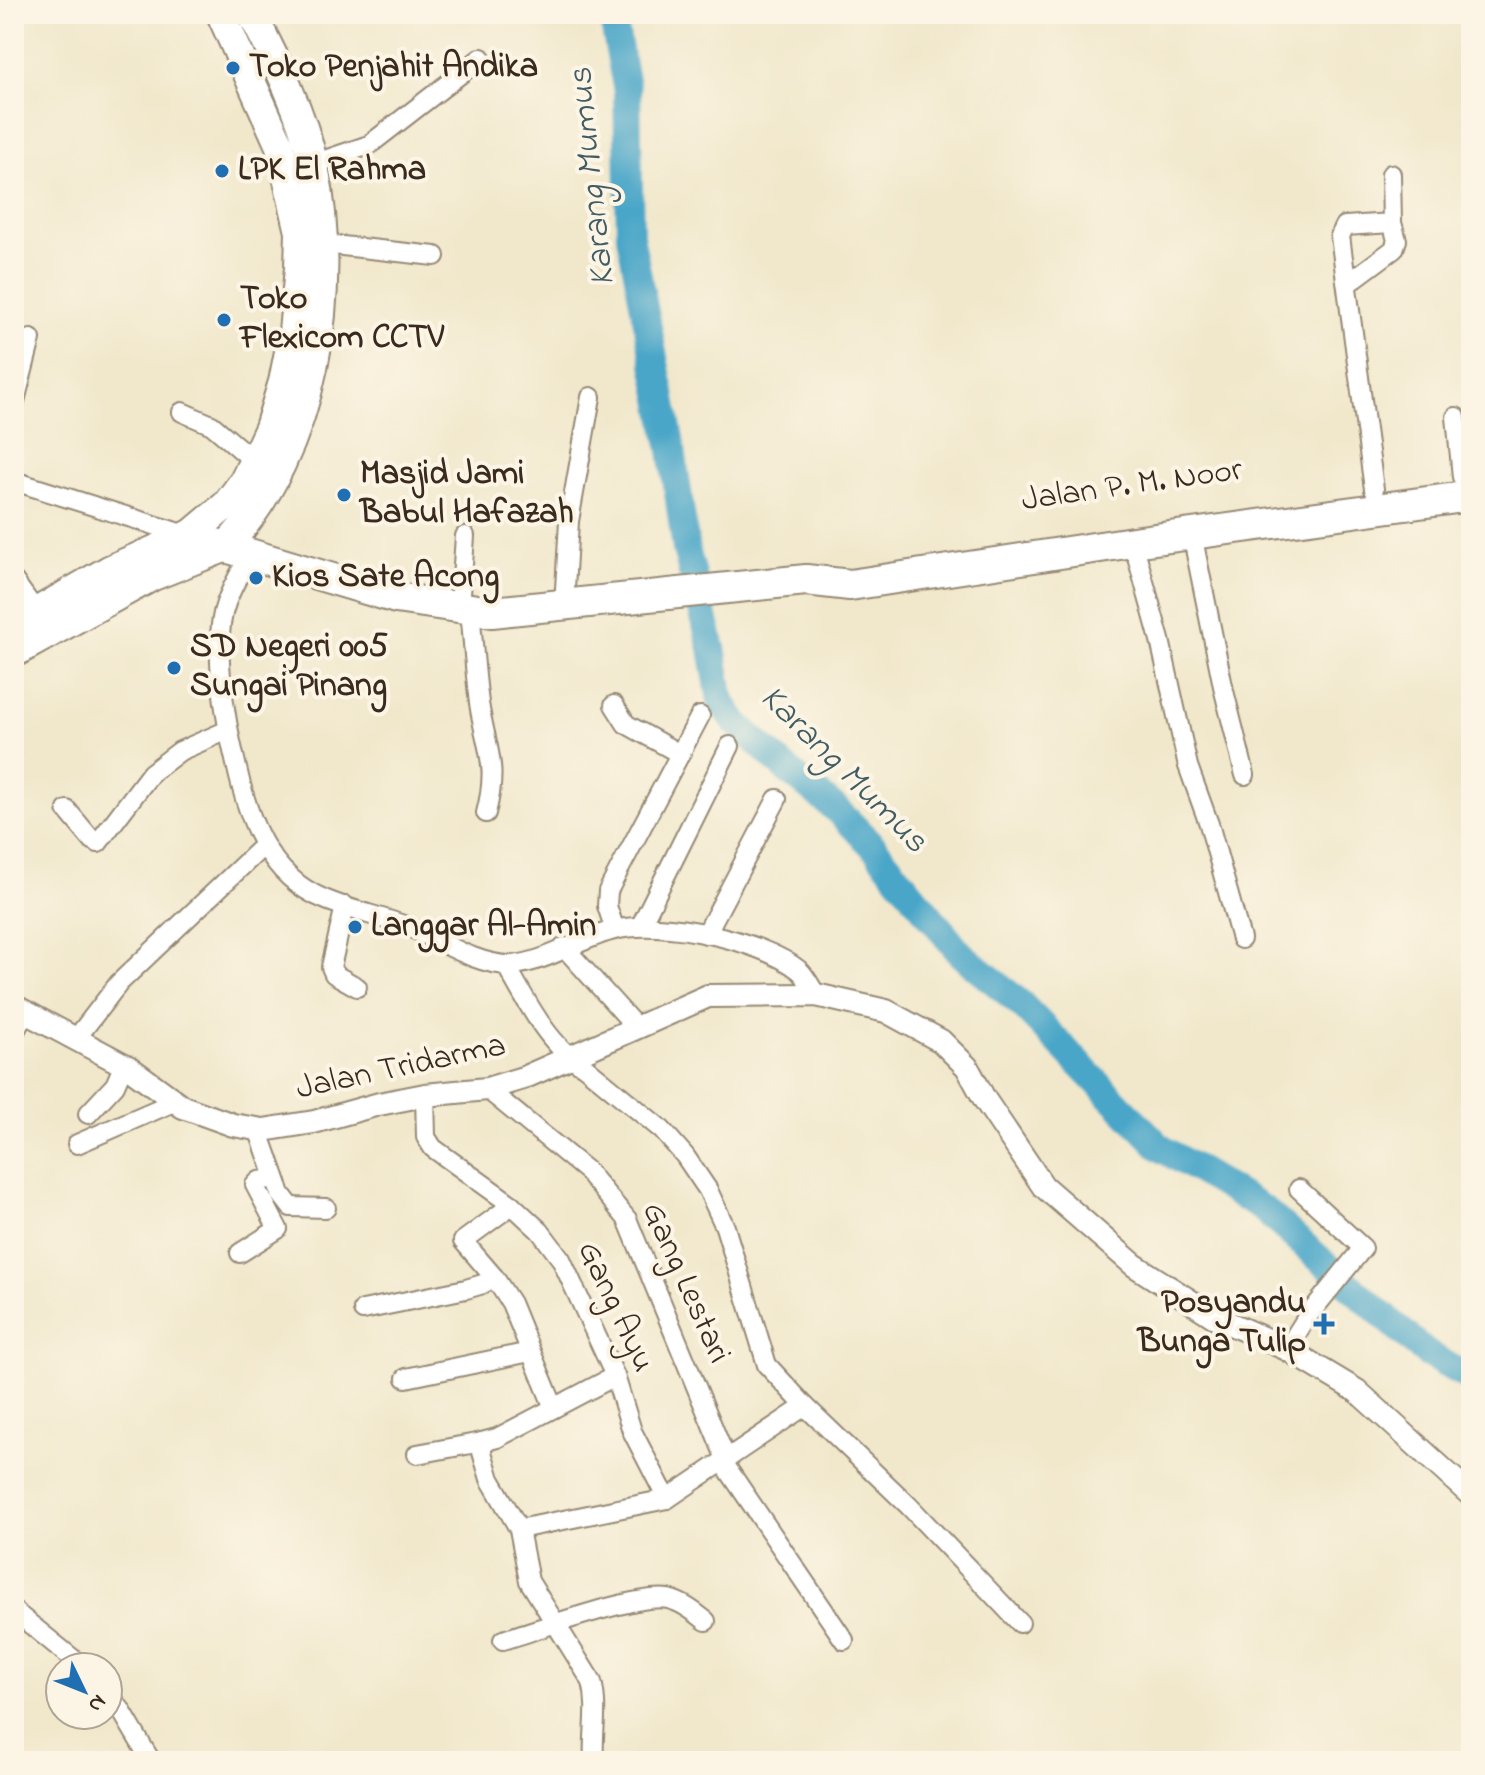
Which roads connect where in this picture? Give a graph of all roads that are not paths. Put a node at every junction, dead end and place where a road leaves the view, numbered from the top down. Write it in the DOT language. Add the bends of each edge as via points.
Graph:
graph roads {
  1 [pos="221,14"];
  2 [pos="252,14"];
  3 [pos="481,58"];
  4 [pos="313,164"];
  5 [pos="1391,174"];
  6 [pos="1392,223"];
  7 [pos="324,244"];
  8 [pos="435,256"];
  9 [pos="1347,284"];
  10 [pos="31,339"];
  11 [pos="591,397"];
  12 [pos="14,405"];
  13 [pos="182,412"];
  14 [pos="1456,417"];
  15 [pos="254,461"];
  16 [pos="14,481"];
  17 [pos="1468,483"];
  18 [pos="1374,489"];
  19 [pos="1195,528"];
  20 [pos="189,536"];
  21 [pos="465,536"];
  22 [pos="1133,542"];
  23 [pos="238,550"];
  24 [pos="806,580"];
  25 [pos="14,581"];
  26 [pos="564,606"];
  27 [pos="465,609"];
  28 [pos="25,619"];
  29 [pos="14,652"];
  30 [pos="614,705"];
  31 [pos="700,716"];
  32 [pos="228,730"];
  33 [pos="730,746"];
  34 [pos="680,754"];
  35 [pos="1245,775"];
  36 [pos="777,799"];
  37 [pos="67,810"];
  38 [pos="486,813"];
  39 [pos="264,845"];
  40 [pos="345,906"];
  41 [pos="641,925"];
  42 [pos="615,930"];
  43 [pos="706,934"];
  44 [pos="1241,939"];
  45 [pos="564,947"];
  46 [pos="506,965"];
  47 [pos="357,987"];
  48 [pos="816,995"];
  49 [pos="20,1009"];
  50 [pos="636,1027"];
  51 [pos="14,1033"];
  52 [pos="75,1040"];
  53 [pos="569,1058"];
  54 [pos="124,1064"];
  55 [pos="487,1089"];
  56 [pos="425,1095"];
  57 [pos="176,1101"];
  58 [pos="88,1114"];
  59 [pos="258,1129"];
  60 [pos="77,1144"];
  61 [pos="275,1178"];
  62 [pos="1299,1189"];
  63 [pos="512,1205"];
  64 [pos="326,1208"];
  65 [pos="240,1253"];
  66 [pos="494,1277"];
  67 [pos="363,1310"];
  68 [pos="1287,1349"];
  69 [pos="530,1352"];
  70 [pos="615,1376"];
  71 [pos="406,1378"];
  72 [pos="805,1406"];
  73 [pos="554,1408"];
  74 [pos="482,1442"];
  75 [pos="417,1454"];
  76 [pos="724,1460"];
  77 [pos="1471,1495"];
  78 [pos="667,1499"];
  79 [pos="519,1529"];
  80 [pos="14,1611"];
  81 [pos="706,1621"];
  82 [pos="1020,1623"];
  83 [pos="558,1624"];
  84 [pos="503,1640"];
  85 [pos="844,1640"];
  86 [pos="63,1651"];
  87 [pos="124,1715"];
  88 [pos="151,1761"];
  89 [pos="594,1761"];
  1 -- 15 [label="main road" via="280,146 300,232 293,332 283,382"];
  2 -- 4 [label="main road" via="279,67"];
  3 -- 4 [label="street" via="364,148"];
  4 -- 7 [label="main road"];
  5 -- 6 [label="street"];
  6 -- 9 [label="street" via="1394,249"];
  6 -- 9 [label="street" via="1345,226 1340,236"];
  7 -- 8 [label="street"];
  7 -- 23 [label="main road" via="317,340 304,404"];
  9 -- 18 [label="street"];
  10 -- 12 [label="street"];
  11 -- 26 [label="street" via="569,521"];
  13 -- 15 [label="street" via="212,425"];
  14 -- 17 [label="street"];
  15 -- 20 [label="main road" via="226,505"];
  16 -- 20 [label="street"];
  17 -- 18 [label="highway, Jalan P. M. Noor"];
  17 -- 19 [label="highway, Jalan P. M. Noor"];
  18 -- 19 [label="highway, Jalan P. M. Noor"];
  19 -- 22 [label="highway, Jalan P. M. Noor"];
  19 -- 24 [label="highway, Jalan P. M. Noor" via="846,566"];
  19 -- 35 [label="street"];
  20 -- 23 [label="highway, Jalan P. M. Noor"];
  20 -- 28 [label="highway" via="111,570"];
  21 -- 27 [label="street"];
  22 -- 24 [label="highway, Jalan P. M. Noor" via="850,585"];
  22 -- 44 [label="street" via="1188,766"];
  23 -- 27 [label="highway, Jalan P. M. Noor" via="396,598"];
  23 -- 29 [label="highway" via="153,575"];
  23 -- 32 [label="street" via="220,648"];
  24 -- 26 [label="highway, Jalan P. M. Noor"];
  25 -- 28 [label="street"];
  26 -- 27 [label="highway, Jalan P. M. Noor" via="505,613"];
  27 -- 38 [label="street" via="492,761"];
  30 -- 34 [label="street" via="626,724"];
  31 -- 34 [label="street"];
  32 -- 37 [label="street" via="180,751 151,773 98,843"];
  32 -- 39 [label="street" via="244,803"];
  33 -- 41 [label="street"];
  34 -- 42 [label="street" via="608,891"];
  36 -- 43 [label="street"];
  39 -- 40 [label="street" via="291,880"];
  39 -- 52 [label="street" via="119,983"];
  40 -- 46 [label="street"];
  40 -- 47 [label="street" via="331,967"];
  41 -- 42 [label="street"];
  41 -- 43 [label="street"];
  42 -- 45 [label="street"];
  43 -- 48 [label="street" via="805,966"];
  45 -- 46 [label="street"];
  45 -- 50 [label="street"];
  46 -- 53 [label="street"];
  48 -- 50 [label="street, Jalan Tridarma" via="708,996"];
  48 -- 68 [label="street, Jalan Tridarma" via="886,1011 941,1041 967,1067 1043,1186 1134,1265 1215,1317"];
  49 -- 51 [label="street"];
  49 -- 52 [label="street, Jalan Tridarma"];
  50 -- 53 [label="street, Jalan Tridarma"];
  52 -- 54 [label="street, Jalan Tridarma"];
  53 -- 55 [label="street, Jalan Tridarma"];
  53 -- 72 [label="street" via="662,1130 685,1156 725,1227 767,1365"];
  54 -- 57 [label="street, Jalan Tridarma"];
  54 -- 58 [label="street" via="115,1085"];
  55 -- 56 [label="street, Jalan Tridarma"];
  55 -- 76 [label="street, Gang Lestari" via="587,1171 627,1219"];
  56 -- 59 [label="street, Jalan Tridarma" via="314,1122"];
  56 -- 63 [label="street, Gang Ayu" via="428,1143"];
  57 -- 59 [label="street, Jalan Tridarma" via="210,1118"];
  57 -- 60 [label="street"];
  59 -- 61 [label="street"];
  61 -- 64 [label="street" via="291,1207"];
  61 -- 65 [label="street" via="255,1185 278,1229"];
  62 -- 68 [label="street" via="1363,1251"];
  63 -- 66 [label="street" via="463,1241"];
  63 -- 70 [label="street, Gang Ayu" via="561,1259"];
  66 -- 67 [label="street" via="466,1289"];
  66 -- 69 [label="street" via="511,1303"];
  68 -- 77 [label="street, Jalan Tridarma" via="1357,1391"];
  69 -- 71 [label="street"];
  69 -- 73 [label="street"];
  70 -- 73 [label="street"];
  70 -- 78 [label="street, Gang Ayu" via="632,1431"];
  72 -- 76 [label="street"];
  72 -- 82 [label="street"];
  73 -- 74 [label="street"];
  74 -- 75 [label="street"];
  74 -- 79 [label="street" via="490,1479"];
  76 -- 78 [label="street"];
  76 -- 85 [label="street, Gang Lestari"];
  78 -- 79 [label="street"];
  79 -- 83 [label="street" via="529,1581"];
  80 -- 86 [label="street"];
  81 -- 83 [label="street" via="661,1598"];
  83 -- 84 [label="street"];
  83 -- 89 [label="street" via="597,1699"];
  87 -- 88 [label="street"];
}
